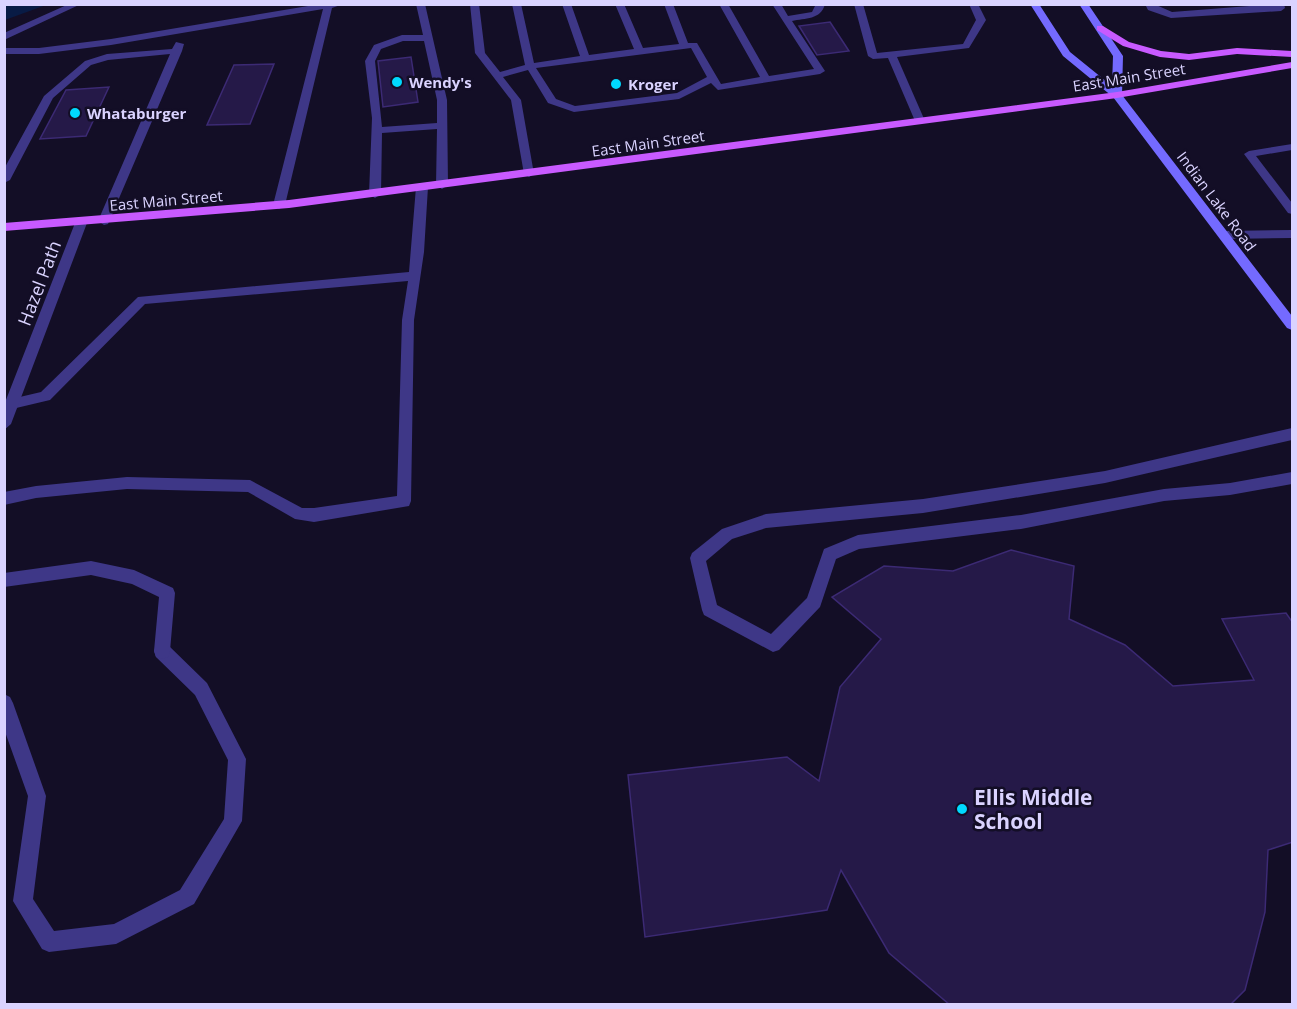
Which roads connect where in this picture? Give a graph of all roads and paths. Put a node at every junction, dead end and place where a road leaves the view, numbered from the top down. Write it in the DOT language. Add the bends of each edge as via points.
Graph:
graph roads {
  1 [pos="77,4"];
  2 [pos="339,4"];
  3 [pos="420,4"];
  4 [pos="474,4"];
  5 [pos="516,4"];
  6 [pos="566,4"];
  7 [pos="619,4"];
  8 [pos="668,4"];
  9 [pos="723,4"];
  10 [pos="776,4"];
  11 [pos="821,4"];
  12 [pos="858,4"];
  13 [pos="973,4"];
  14 [pos="1034,4"];
  15 [pos="1083,4"];
  16 [pos="1149,4"];
  17 [pos="1280,4"];
  18 [pos="328,7"];
  19 [pos="786,19"];
  20 [pos="1100,28"];
  21 [pos="179,32"];
  22 [pos="4,38"];
  23 [pos="428,38"];
  24 [pos="686,46"];
  25 [pos="4,51"];
  26 [pos="177,51"];
  27 [pos="639,51"];
  28 [pos="1293,54"];
  29 [pos="892,56"];
  30 [pos="586,58"];
  31 [pos="1293,65"];
  32 [pos="530,66"];
  33 [pos="496,76"];
  34 [pos="713,78"];
  35 [pos="766,79"];
  36 [pos="1117,95"];
  37 [pos="920,121"];
  38 [pos="442,126"];
  39 [pos="377,130"];
  40 [pos="1293,147"];
  41 [pos="529,174"];
  42 [pos="4,180"];
  43 [pos="442,185"];
  44 [pos="422,188"];
  45 [pos="375,194"];
  46 [pos="279,205"];
  47 [pos="1293,210"];
  48 [pos="104,221"];
  49 [pos="81,223"];
  50 [pos="4,227"];
  51 [pos="1293,234"];
  52 [pos="1224,235"];
  53 [pos="414,276"];
  54 [pos="1293,325"];
  55 [pos="12,404"];
  56 [pos="5,422"];
  57 [pos="1293,434"];
  58 [pos="1293,478"];
  59 [pos="4,499"];
  60 [pos="4,580"];
  61 [pos="4,703"];
  1 -- 22 [label="street"];
  2 -- 18 [label="street"];
  3 -- 23 [label="street"];
  4 -- 33 [label="street" via="480,53"];
  5 -- 32 [label="street"];
  6 -- 30 [label="street"];
  7 -- 27 [label="street"];
  8 -- 24 [label="street"];
  9 -- 35 [label="street"];
  10 -- 19 [label="street"];
  11 -- 19 [label="street" via="815,14"];
  12 -- 29 [label="street" via="873,56"];
  13 -- 29 [label="street" via="981,20 966,46"];
  14 -- 36 [label="main road, Indian Lake Road" via="1066,54"];
  15 -- 20 [label="main road"];
  16 -- 17 [label="street" via="1171,15 1281,8"];
  18 -- 21 [label="street"];
  18 -- 46 [label="street"];
  19 -- 35 [label="street" via="820,71"];
  20 -- 28 [label="main road" via="1126,44 1160,54"];
  20 -- 36 [label="main road" via="1118,56"];
  21 -- 25 [label="street" via="39,51"];
  21 -- 26 [label="street"];
  23 -- 38 [label="street" via="442,100"];
  23 -- 39 [label="street" via="402,38 377,47 370,61"];
  24 -- 27 [label="street"];
  24 -- 34 [label="street" via="694,45"];
  26 -- 42 [label="street" via="107,57 88,63 49,96"];
  26 -- 48 [label="street"];
  27 -- 30 [label="street"];
  29 -- 37 [label="street"];
  30 -- 32 [label="street"];
  31 -- 36 [label="main road, East Main Street"];
  32 -- 33 [label="street"];
  32 -- 34 [label="street" via="552,101 574,109 679,96"];
  33 -- 41 [label="street" via="516,100"];
  34 -- 35 [label="street" via="718,87"];
  36 -- 37 [label="main road, East Main Street"];
  36 -- 52 [label="main road, Indian Lake Road"];
  37 -- 41 [label="main road, East Main Street"];
  38 -- 39 [label="street"];
  38 -- 43 [label="street"];
  39 -- 45 [label="street"];
  40 -- 47 [label="street" via="1249,154"];
  41 -- 43 [label="main road, East Main Street"];
  43 -- 44 [label="main road, East Main Street"];
  44 -- 45 [label="main road, East Main Street"];
  44 -- 53 [label="street"];
  45 -- 46 [label="main road, East Main Street"];
  46 -- 48 [label="main road, East Main Street"];
  48 -- 49 [label="main road, East Main Street"];
  49 -- 50 [label="main road, East Main Street"];
  49 -- 55 [label="street, Hazel Path"];
  51 -- 52 [label="street"];
  52 -- 54 [label="main road, Indian Lake Road"];
  53 -- 55 [label="street" via="142,300 45,396"];
  53 -- 59 [label="street" via="408,320 404,501 314,515 300,514 250,486 127,483"];
  55 -- 56 [label="street, Hazel Path"];
  57 -- 58 [label="street" via="1105,477 923,506 766,521 727,534 698,558 710,610 773,644 814,602 830,554 858,542 1021,522 1164,495"];
  60 -- 61 [label="street" via="91,568 134,577 167,593 162,651 201,689 237,759 234,821 187,897 116,934 49,942 23,901 37,796"];
}
